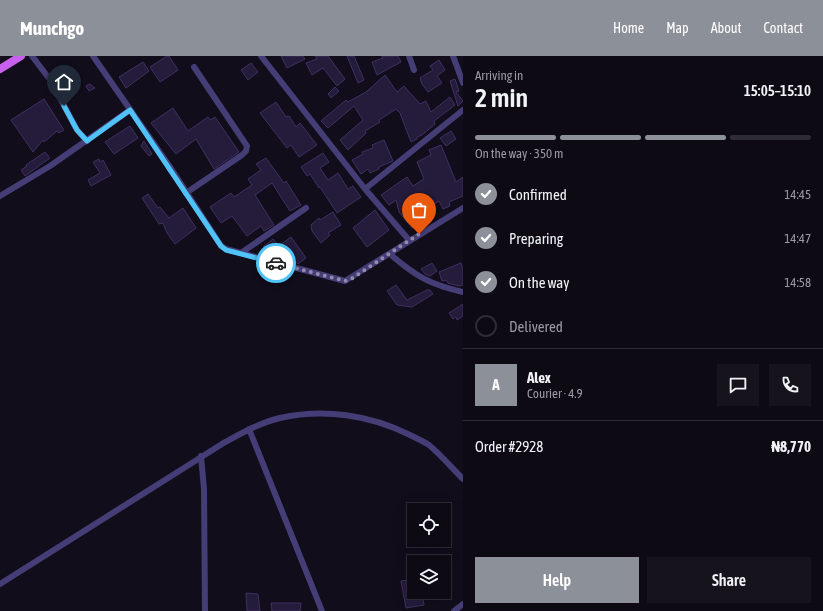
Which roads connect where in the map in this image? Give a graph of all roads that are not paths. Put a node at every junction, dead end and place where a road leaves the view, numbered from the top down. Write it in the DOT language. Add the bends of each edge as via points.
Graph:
graph roads {
  1 [pos="21,56"];
  2 [pos="32,56"];
  3 [pos="93,56"];
  4 [pos="261,56"];
  5 [pos="409,56"];
  6 [pos="453,56"];
  7 [pos="194,67"];
  8 [pos="0,69"];
  9 [pos="414,70"];
  10 [pos="463,83"];
  11 [pos="130,110"];
  12 [pos="463,110"];
  13 [pos="87,141"];
  14 [pos="365,189"];
  15 [pos="186,193"];
  16 [pos="0,196"];
  17 [pos="306,208"];
  18 [pos="463,208"];
  19 [pos="409,240"];
  20 [pos="241,253"];
  21 [pos="390,254"];
  22 [pos="463,292"];
  23 [pos="249,429"];
  24 [pos="201,456"];
  25 [pos="463,480"];
  26 [pos="0,584"];
  27 [pos="463,604"];
  28 [pos="205,611"];
  29 [pos="322,611"];
  30 [pos="454,611"];
  1 -- 8 [label="main road"];
  2 -- 13 [label="street" via="51,81 77,130"];
  3 -- 11 [label="street"];
  4 -- 14 [label="street"];
  5 -- 9 [label="street"];
  6 -- 10 [label="street"];
  7 -- 15 [label="street" via="247,146 242,155"];
  11 -- 13 [label="street"];
  11 -- 15 [label="street"];
  12 -- 14 [label="street"];
  13 -- 16 [label="street"];
  14 -- 19 [label="street"];
  15 -- 20 [label="street" via="221,246 226,250"];
  17 -- 20 [label="street"];
  18 -- 19 [label="street"];
  19 -- 21 [label="street"];
  20 -- 21 [label="street" via="345,281"];
  21 -- 22 [label="street" via="410,271 434,285"];
  23 -- 24 [label="street"];
  23 -- 25 [label="street" via="280,418 352,415 399,429 428,444"];
  23 -- 29 [label="street"];
  24 -- 26 [label="street"];
  24 -- 28 [label="street" via="204,489"];
  27 -- 30 [label="street"];
}
